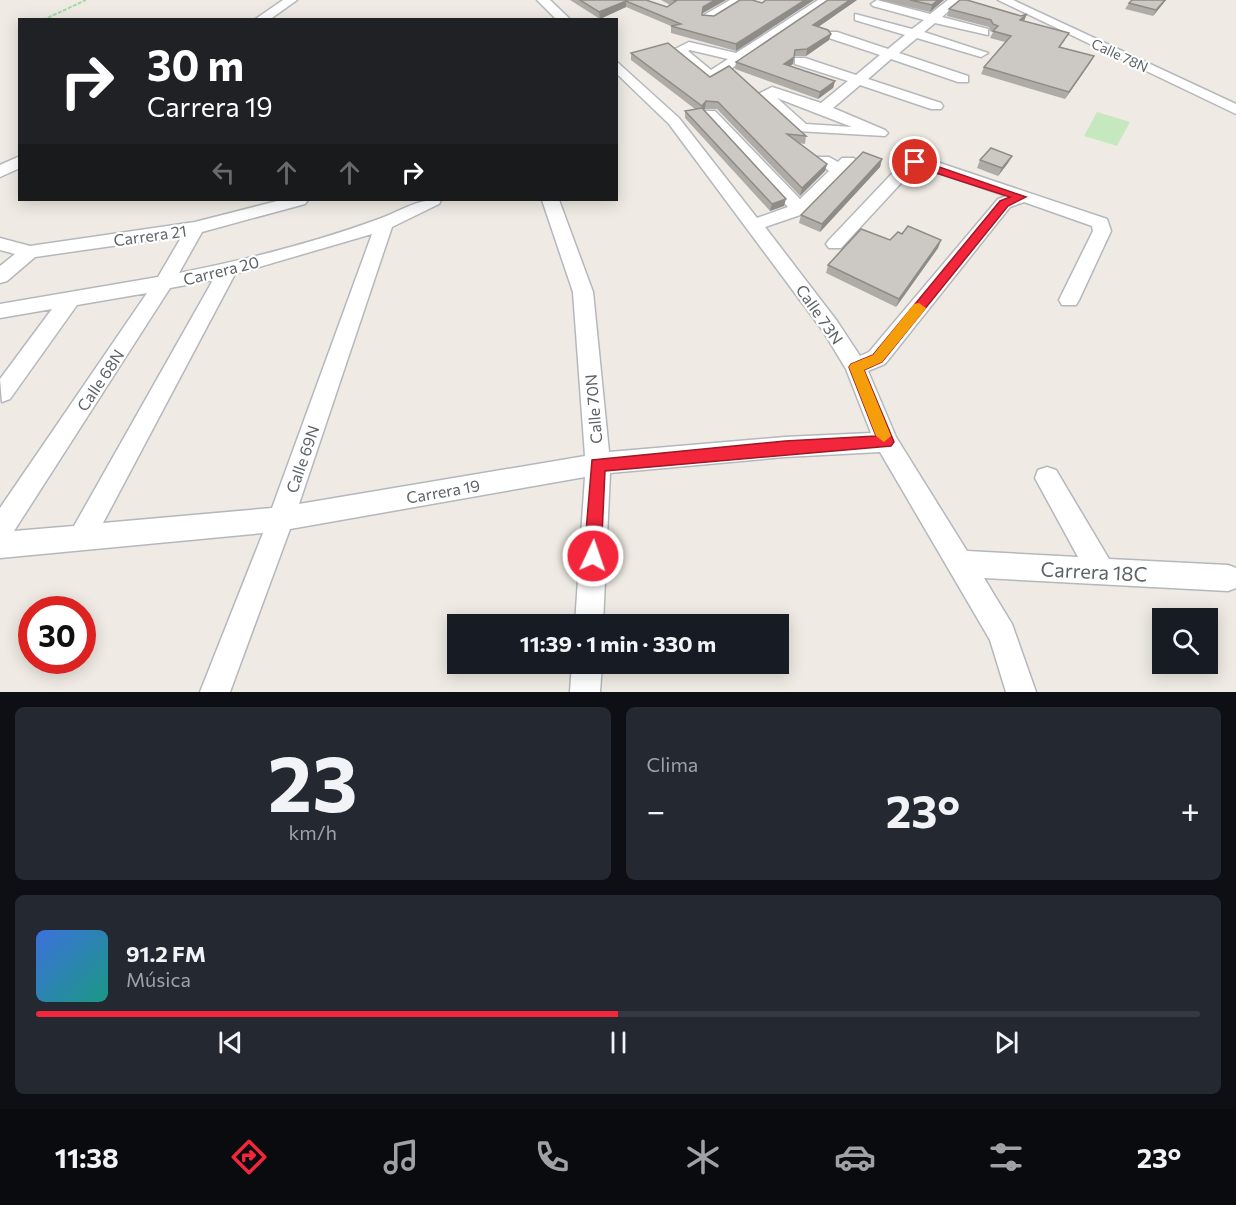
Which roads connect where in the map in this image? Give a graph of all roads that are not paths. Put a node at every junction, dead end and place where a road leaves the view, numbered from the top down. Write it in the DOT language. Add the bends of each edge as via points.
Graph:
graph roads {
  1 [pos="291,0"];
  2 [pos="543,0"];
  3 [pos="738,0"];
  4 [pos="826,0"];
  5 [pos="955,0"];
  6 [pos="1004,0"];
  7 [pos="992,9"];
  8 [pos="263,18"];
  9 [pos="563,18"];
  10 [pos="1022,18"];
  11 [pos="932,19"];
  12 [pos="727,24"];
  13 [pos="915,33"];
  14 [pos="962,47"];
  15 [pos="981,53"];
  16 [pos="889,54"];
  17 [pos="739,58"];
  18 [pos="618,68"];
  19 [pos="963,79"];
  20 [pos="858,80"];
  21 [pos="936,106"];
  22 [pos="823,109"];
  23 [pos="1236,110"];
  24 [pos="710,114"];
  25 [pos="823,160"];
  26 [pos="18,162"];
  27 [pos="0,172"];
  28 [pos="1020,197"];
  29 [pos="295,201"];
  30 [pos="431,201"];
  31 [pos="550,201"];
  32 [pos="800,209"];
  33 [pos="384,224"];
  34 [pos="755,224"];
  35 [pos="195,228"];
  36 [pos="0,244"];
  37 [pos="835,244"];
  38 [pos="30,252"];
  39 [pos="228,270"];
  40 [pos="0,276"];
  41 [pos="164,283"];
  42 [pos="70,300"];
  43 [pos="1069,300"];
  44 [pos="0,311"];
  45 [pos="856,367"];
  46 [pos="2,393"];
  47 [pos="886,442"];
  48 [pos="598,464"];
  49 [pos="1047,478"];
  50 [pos="281,519"];
  51 [pos="0,530"];
  52 [pos="82,537"];
  53 [pos="0,545"];
  54 [pos="960,564"];
  55 [pos="1101,572"];
  56 [pos="1228,579"];
  57 [pos="590,614"];
  58 [pos="586,674"];
  59 [pos="215,692"];
  60 [pos="585,692"];
  61 [pos="1021,692"];
  1 -- 8 [label="street"];
  2 -- 9 [label="street"];
  3 -- 12 [label="street" via="708,18"];
  4 -- 17 [label="street"];
  5 -- 11 [label="street"];
  6 -- 23 [label="street, Calle 78N"];
  7 -- 10 [label="street"];
  11 -- 13 [label="street"];
  11 -- 13 [label="street" via="883,6 865,19"];
  11 -- 14 [label="street" via="981,32"];
  13 -- 14 [label="street"];
  13 -- 16 [label="street"];
  14 -- 15 [label="street"];
  16 -- 19 [label="street"];
  16 -- 20 [label="street"];
  16 -- 20 [label="street" via="839,37 805,63"];
  18 -- 34 [label="street, Calle 73N" via="674,121"];
  20 -- 21 [label="street"];
  20 -- 22 [label="street"];
  22 -- 22 [label="street" via="878,131 880,134 802,128 765,94 772,91"];
  24 -- 32 [label="street"];
  25 -- 32 [label="street" via="844,166"];
  26 -- 27 [label="street"];
  28 -- 37 [label="street" via="915,162"];
  28 -- 43 [label="street" via="1101,224 1102,231"];
  28 -- 45 [label="street" via="1004,203 878,358"];
  29 -- 35 [label="street, Carrera 21"];
  30 -- 33 [label="street, Carrera 20"];
  31 -- 48 [label="street, Calle 70N" via="583,292"];
  32 -- 34 [label="street" via="777,220"];
  33 -- 39 [label="street, Carrera 20"];
  33 -- 50 [label="street, Calle 69N"];
  34 -- 45 [label="street, Calle 73N"];
  35 -- 38 [label="street, Carrera 21"];
  35 -- 41 [label="street, Calle 68N"];
  36 -- 38 [label="street, Carrera 21"];
  38 -- 40 [label="street"];
  39 -- 41 [label="street, Carrera 20"];
  39 -- 52 [label="street"];
  41 -- 42 [label="street, Carrera 20"];
  41 -- 51 [label="street, Calle 68N"];
  42 -- 44 [label="street, Carrera 20"];
  42 -- 46 [label="street"];
  45 -- 47 [label="street, Calle 73N"];
  47 -- 48 [label="street, Carrera 19"];
  47 -- 54 [label="street, Calle 73N"];
  48 -- 50 [label="street, Carrera 19"];
  48 -- 57 [label="street, Calle 70N"];
  49 -- 55 [label="street"];
  50 -- 52 [label="street, Carrera 19"];
  50 -- 59 [label="street, Calle 69N"];
  52 -- 53 [label="street, Carrera 19"];
  54 -- 55 [label="street, Carrera 18C"];
  54 -- 61 [label="street, Calle 73N" via="1002,634"];
  55 -- 56 [label="street, Carrera 18C"];
  58 -- 60 [label="street"];
}
